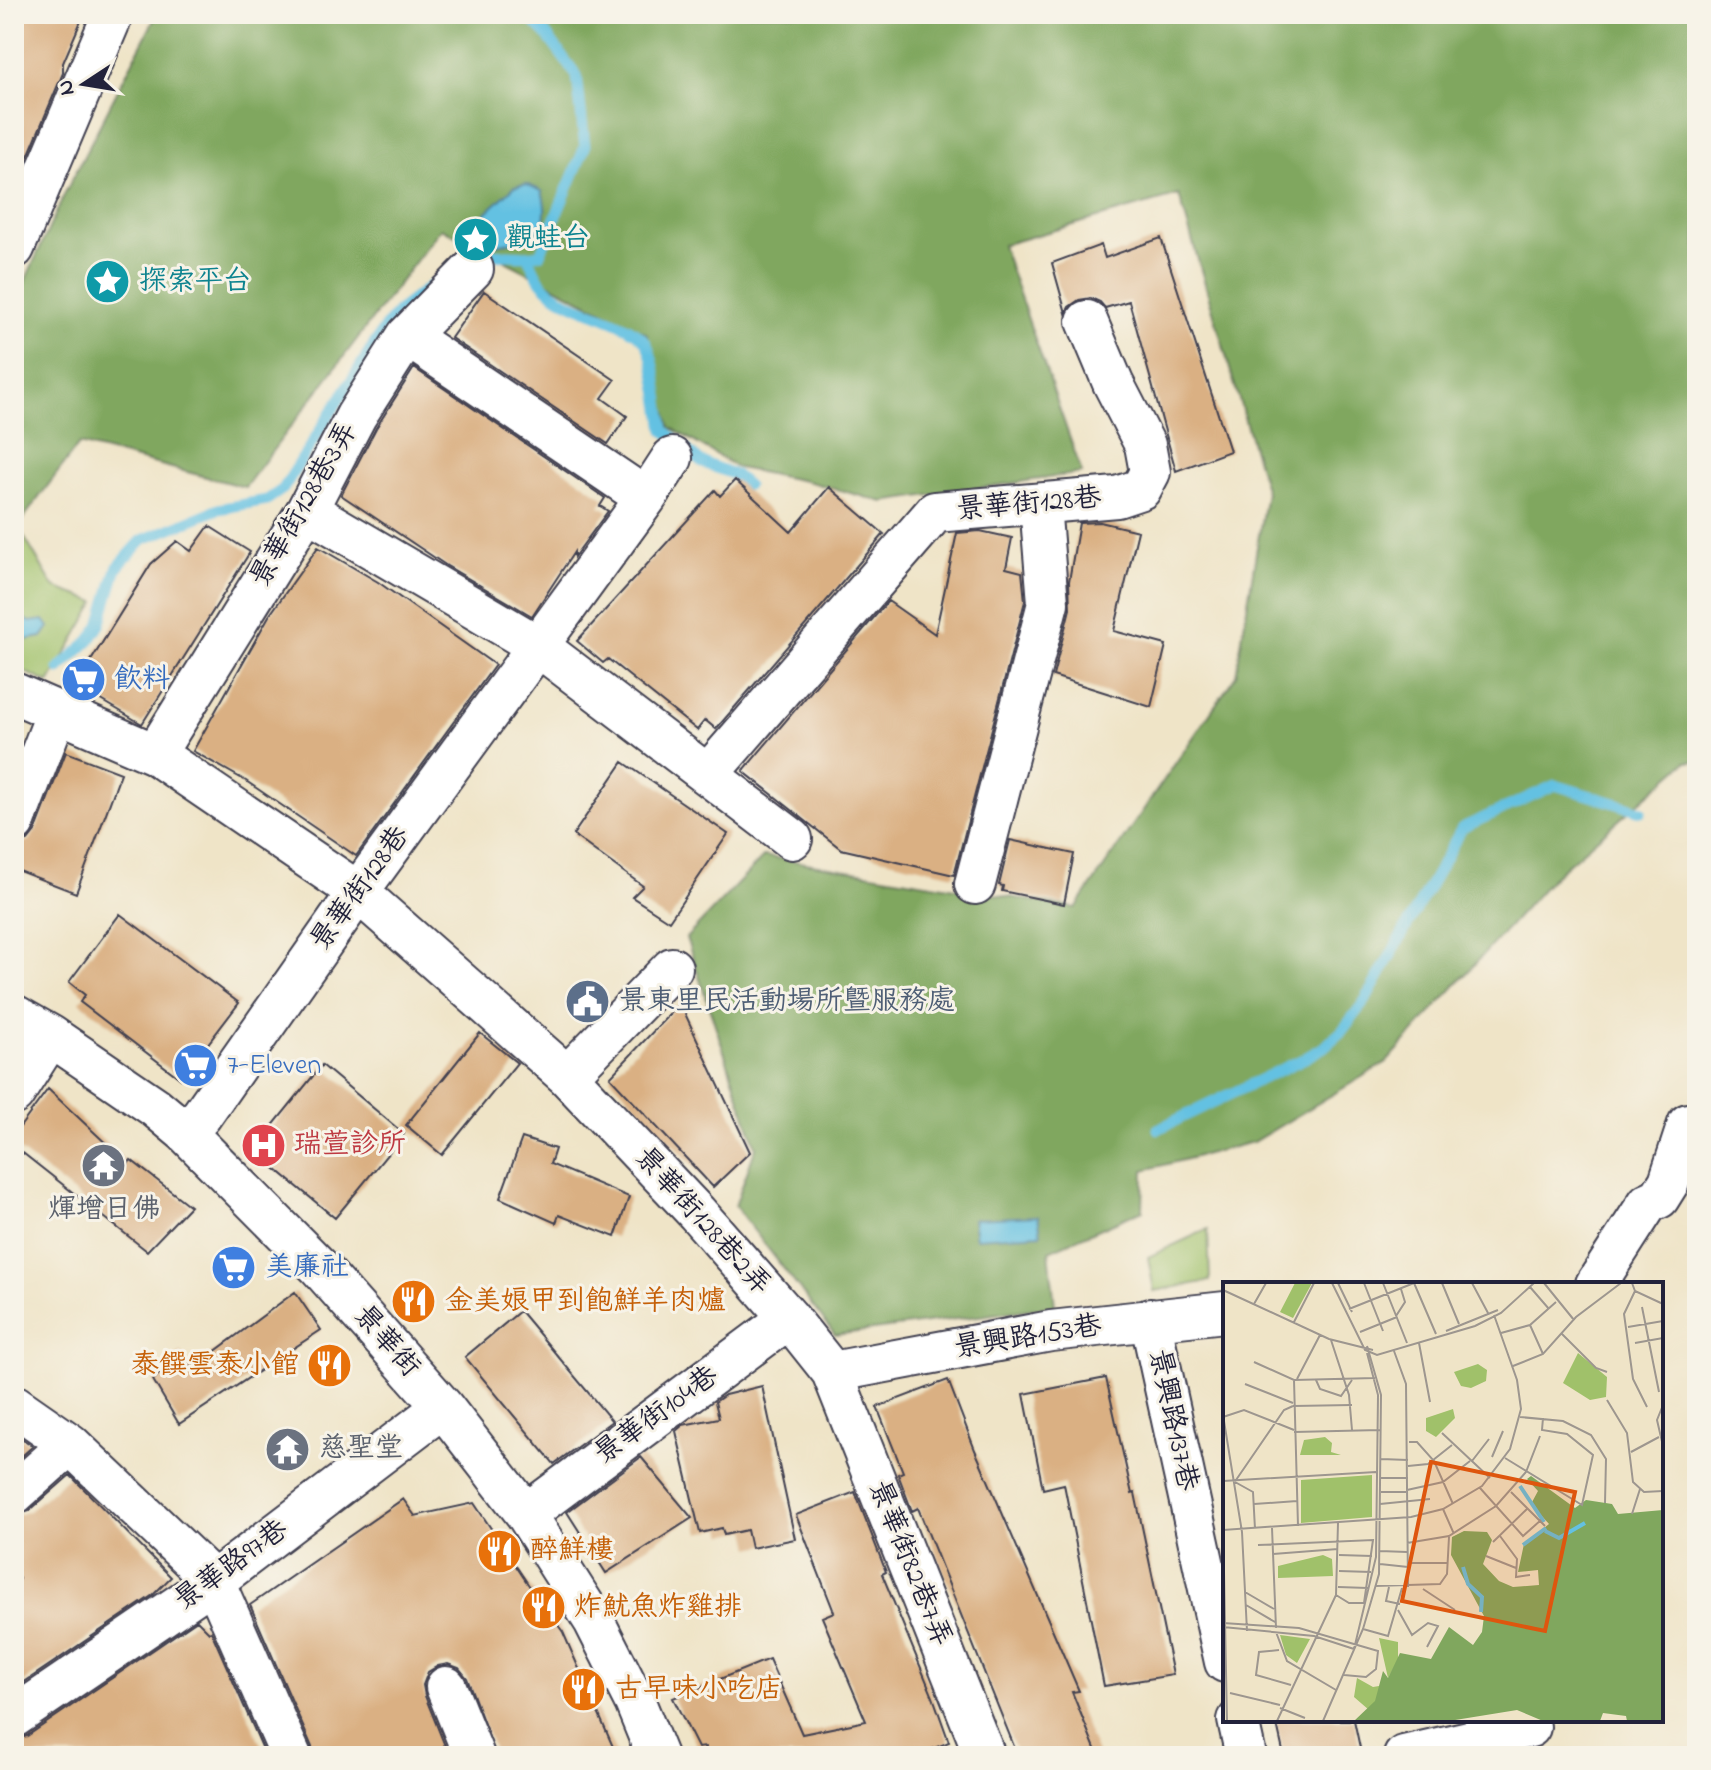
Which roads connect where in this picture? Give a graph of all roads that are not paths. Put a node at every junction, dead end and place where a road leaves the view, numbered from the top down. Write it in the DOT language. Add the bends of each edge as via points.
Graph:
graph roads {
  1 [pos="113,14"];
  2 [pos="14,248"];
  3 [pos="473,269"];
  4 [pos="1087,321"];
  5 [pos="407,336"];
  6 [pos="672,458"];
  7 [pos="646,498"];
  8 [pos="1040,504"];
  9 [pos="307,510"];
  10 [pos="538,646"];
  11 [pos="14,693"];
  12 [pos="57,712"];
  13 [pos="155,754"];
  14 [pos="708,774"];
  15 [pos="14,823"];
  16 [pos="792,839"];
  17 [pos="975,884"];
  18 [pos="358,892"];
  19 [pos="672,968"];
  20 [pos="14,1015"];
  21 [pos="51,1036"];
  22 [pos="567,1076"];
  23 [pos="14,1094"];
  24 [pos="1688,1124"];
  25 [pos="185,1132"];
  26 [pos="1597,1282"];
  27 [pos="1223,1312"];
  28 [pos="789,1318"];
  29 [pos="1150,1319"];
  30 [pos="832,1372"];
  31 [pos="14,1405"];
  32 [pos="443,1407"];
  33 [pos="70,1444"];
  34 [pos="14,1494"];
  35 [pos="526,1514"];
  36 [pos="214,1581"];
  37 [pos="1223,1653"];
  38 [pos="446,1687"];
  39 [pos="14,1717"];
  40 [pos="1238,1722"];
  41 [pos="1533,1734"];
  42 [pos="291,1756"];
  43 [pos="474,1756"];
  44 [pos="657,1756"];
  45 [pos="985,1756"];
  46 [pos="1246,1756"];
  47 [pos="1404,1756"];
  1 -- 2 [label="street"];
  3 -- 5 [label="street, 景華街128巷3弄"];
  4 -- 8 [label="street, 景華街128巷" via="1145,445 1150,472 1141,489 1117,497"];
  5 -- 7 [label="street"];
  5 -- 9 [label="street, 景華街128巷3弄" via="356,416"];
  6 -- 7 [label="street, 景華街128巷"];
  7 -- 10 [label="street, 景華街128巷"];
  8 -- 14 [label="street, 景華街128巷" via="935,512"];
  8 -- 17 [label="street" via="1048,603"];
  9 -- 10 [label="street"];
  9 -- 13 [label="street, 景華街128巷3弄"];
  10 -- 14 [label="street"];
  10 -- 18 [label="street, 景華街128巷"];
  11 -- 12 [label="street"];
  12 -- 13 [label="street"];
  12 -- 15 [label="street"];
  13 -- 18 [label="street"];
  14 -- 16 [label="street"];
  18 -- 22 [label="street, 景華街128巷2弄"];
  18 -- 25 [label="street, 景華街128巷"];
  19 -- 22 [label="street"];
  20 -- 21 [label="street, 景華街"];
  21 -- 23 [label="street"];
  21 -- 25 [label="street, 景華街"];
  22 -- 28 [label="street, 景華街128巷2弄"];
  24 -- 26 [label="street" via="1669,1182 1659,1198 1648,1203"];
  25 -- 32 [label="street, 景華街" via="319,1267"];
  27 -- 29 [label="street, 景興路153巷"];
  28 -- 30 [label="street, 景華街128巷2弄"];
  28 -- 35 [label="street, 景華街104巷"];
  29 -- 30 [label="street, 景興路153巷" via="1051,1331"];
  29 -- 37 [label="street, 景興路137巷"];
  30 -- 45 [label="street, 景華街82巷7弄"];
  31 -- 33 [label="street"];
  32 -- 35 [label="street, 景華街"];
  32 -- 36 [label="street, 景華路97巷"];
  33 -- 34 [label="street"];
  33 -- 36 [label="street"];
  35 -- 44 [label="street, 景華街" via="594,1621"];
  36 -- 39 [label="street, 景華路97巷"];
  36 -- 42 [label="street"];
  38 -- 43 [label="street"];
  40 -- 46 [label="street"];
  41 -- 47 [label="street"];
}
